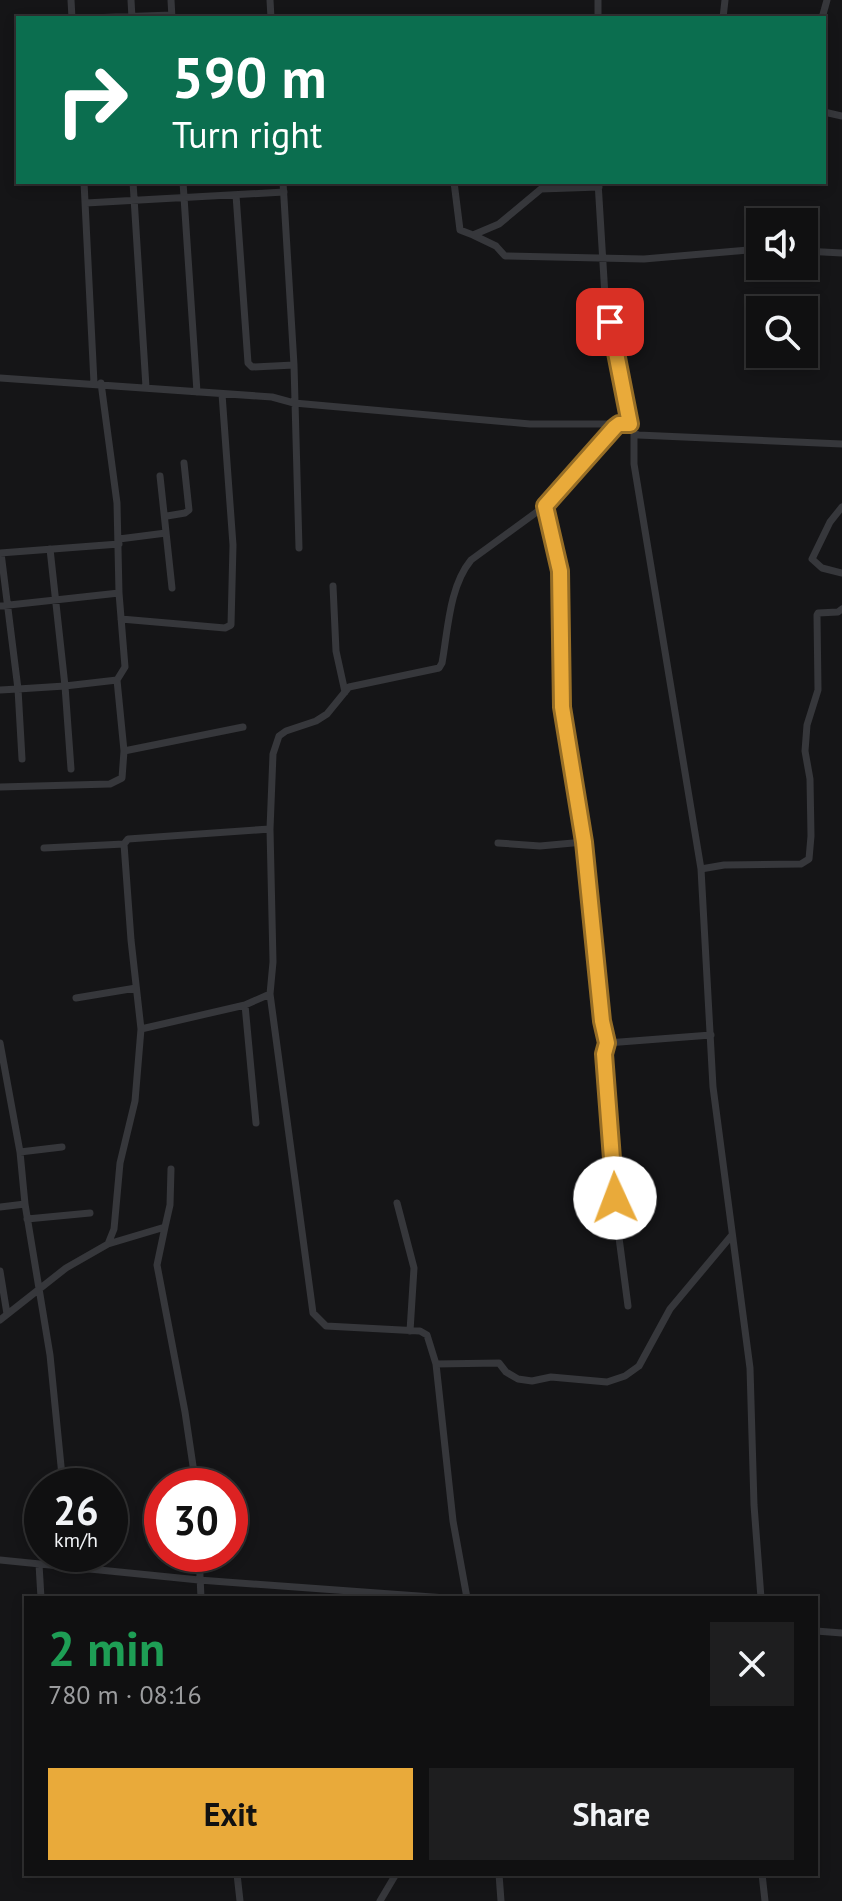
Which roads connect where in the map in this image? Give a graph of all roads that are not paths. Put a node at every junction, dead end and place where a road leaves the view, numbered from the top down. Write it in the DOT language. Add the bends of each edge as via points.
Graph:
graph roads {
  1 [pos="84,184"];
  2 [pos="133,184"];
  3 [pos="183,184"];
  4 [pos="283,184"];
  5 [pos="454,184"];
  6 [pos="599,185"];
  7 [pos="536,186"];
  8 [pos="284,192"];
  9 [pos="236,195"];
  10 [pos="184,198"];
  11 [pos="135,200"];
  12 [pos="86,203"];
  13 [pos="473,235"];
  14 [pos="746,251"];
  15 [pos="818,252"];
  16 [pos="842,253"];
  17 [pos="602,260"];
  18 [pos="294,365"];
  19 [pos="0,378"];
  20 [pos="98,383"];
  21 [pos="146,387"];
  22 [pos="197,392"];
  23 [pos="222,394"];
  24 [pos="294,403"];
  25 [pos="619,424"];
  26 [pos="632,428"];
  27 [pos="842,444"];
  28 [pos="184,463"];
  29 [pos="160,476"];
  30 [pos="545,506"];
  31 [pos="842,507"];
  32 [pos="167,516"];
  33 [pos="166,533"];
  34 [pos="119,541"];
  35 [pos="299,548"];
  36 [pos="50,549"];
  37 [pos="0,553"];
  38 [pos="842,573"];
  39 [pos="333,586"];
  40 [pos="172,588"];
  41 [pos="119,593"];
  42 [pos="55,600"];
  43 [pos="4,606"];
  44 [pos="842,609"];
  45 [pos="121,619"];
  46 [pos="117,680"];
  47 [pos="65,686"];
  48 [pos="18,689"];
  49 [pos="0,690"];
  50 [pos="345,692"];
  51 [pos="243,727"];
  52 [pos="124,751"];
  53 [pos="22,759"];
  54 [pos="71,769"];
  55 [pos="0,787"];
  56 [pos="270,829"];
  57 [pos="584,842"];
  58 [pos="498,843"];
  59 [pos="124,844"];
  60 [pos="44,848"];
  61 [pos="701,869"];
  62 [pos="136,988"];
  63 [pos="270,994"];
  64 [pos="76,998"];
  65 [pos="245,1005"];
  66 [pos="141,1029"];
  67 [pos="711,1035"];
  68 [pos="0,1043"];
  69 [pos="607,1043"];
  70 [pos="1,1055"];
  71 [pos="256,1123"];
  72 [pos="62,1147"];
  73 [pos="20,1152"];
  74 [pos="171,1169"];
  75 [pos="397,1203"];
  76 [pos="25,1204"];
  77 [pos="0,1207"];
  78 [pos="90,1213"];
  79 [pos="27,1219"];
  80 [pos="165,1227"];
  81 [pos="732,1235"];
  82 [pos="108,1244"];
  83 [pos="0,1271"];
  84 [pos="38,1290"];
  85 [pos="628,1306"];
  86 [pos="3,1317"];
  87 [pos="410,1331"];
  88 [pos="436,1364"];
  89 [pos="61,1468"];
  90 [pos="193,1468"];
  91 [pos="0,1560"];
  92 [pos="24,1562"];
  93 [pos="39,1572"];
  94 [pos="122,1572"];
  95 [pos="199,1572"];
  96 [pos="199,1580"];
  97 [pos="41,1596"];
  98 [pos="201,1596"];
  99 [pos="419,1596"];
  100 [pos="467,1596"];
  101 [pos="761,1596"];
  102 [pos="818,1631"];
  103 [pos="842,1633"];
  104 [pos="237,1876"];
  105 [pos="395,1876"];
  106 [pos="499,1876"];
  107 [pos="762,1876"];
  108 [pos="240,1901"];
  109 [pos="380,1901"];
  110 [pos="501,1901"];
  111 [pos="765,1901"];
  1 -- 12 [label="street"];
  2 -- 11 [label="street"];
  3 -- 10 [label="street"];
  4 -- 8 [label="street"];
  5 -- 13 [label="street" via="460,230"];
  6 -- 7 [label="street"];
  6 -- 17 [label="street"];
  7 -- 13 [label="street" via="499,224"];
  8 -- 9 [label="street"];
  8 -- 18 [label="street"];
  9 -- 10 [label="street"];
  9 -- 18 [label="street" via="246,358 252,367"];
  10 -- 11 [label="street"];
  10 -- 22 [label="street"];
  11 -- 12 [label="street"];
  11 -- 21 [label="street"];
  12 -- 20 [label="street"];
  13 -- 17 [label="street" via="505,256"];
  14 -- 17 [label="street"];
  15 -- 16 [label="street"];
  17 -- 26 [label="street"];
  18 -- 24 [label="street"];
  19 -- 20 [label="street"];
  20 -- 21 [label="street"];
  20 -- 34 [label="street"];
  21 -- 22 [label="street"];
  22 -- 23 [label="street"];
  23 -- 24 [label="street"];
  23 -- 45 [label="street" via="233,545 231,625"];
  24 -- 25 [label="street" via="530,424"];
  24 -- 35 [label="street"];
  25 -- 26 [label="street"];
  25 -- 30 [label="street"];
  26 -- 27 [label="street" via="638,435 673,438"];
  26 -- 61 [label="street"];
  28 -- 32 [label="street" via="189,510"];
  29 -- 32 [label="street"];
  30 -- 50 [label="street" via="463,570 439,668 360,683"];
  30 -- 57 [label="street" via="560,571 562,707"];
  31 -- 38 [label="street" via="812,559"];
  32 -- 33 [label="street"];
  33 -- 34 [label="street"];
  33 -- 40 [label="street"];
  34 -- 36 [label="street"];
  34 -- 41 [label="street"];
  36 -- 37 [label="street"];
  36 -- 42 [label="street"];
  37 -- 43 [label="street"];
  39 -- 50 [label="street" via="336,651"];
  41 -- 42 [label="street"];
  41 -- 45 [label="street"];
  42 -- 43 [label="street"];
  42 -- 47 [label="street"];
  43 -- 48 [label="street"];
  44 -- 61 [label="street" via="817,615 818,690 805,751 809,859 801,864"];
  45 -- 46 [label="street" via="125,667"];
  46 -- 47 [label="street"];
  46 -- 52 [label="street"];
  47 -- 48 [label="street"];
  47 -- 54 [label="street"];
  48 -- 49 [label="street"];
  48 -- 53 [label="street"];
  50 -- 56 [label="street" via="327,714 279,736 273,754"];
  51 -- 52 [label="street"];
  52 -- 55 [label="street" via="123,775 110,784"];
  56 -- 59 [label="street" via="128,839"];
  56 -- 63 [label="street"];
  57 -- 58 [label="street"];
  57 -- 69 [label="street"];
  59 -- 60 [label="street"];
  59 -- 62 [label="street"];
  61 -- 67 [label="street"];
  62 -- 64 [label="street"];
  62 -- 66 [label="street"];
  63 -- 65 [label="street"];
  63 -- 87 [label="street" via="313,1313 326,1326"];
  65 -- 66 [label="street"];
  65 -- 71 [label="street"];
  66 -- 82 [label="street" via="135,1101"];
  67 -- 69 [label="street"];
  67 -- 81 [label="street"];
  68 -- 70 [label="street"];
  69 -- 85 [label="street" via="616,1215"];
  70 -- 73 [label="street"];
  72 -- 73 [label="street"];
  73 -- 76 [label="street"];
  74 -- 80 [label="street"];
  75 -- 87 [label="street" via="414,1268"];
  76 -- 77 [label="street"];
  76 -- 79 [label="street"];
  78 -- 79 [label="street"];
  79 -- 84 [label="street"];
  80 -- 82 [label="street"];
  80 -- 90 [label="street" via="157,1265"];
  81 -- 88 [label="street" via="670,1309 639,1366 625,1376 607,1382 551,1377 532,1381 518,1379 499,1363"];
  81 -- 101 [label="street" via="750,1368"];
  82 -- 84 [label="street"];
  83 -- 86 [label="street"];
  84 -- 86 [label="street"];
  84 -- 89 [label="street"];
  87 -- 88 [label="street" via="427,1335"];
  88 -- 100 [label="street"];
  91 -- 92 [label="street"];
  93 -- 97 [label="street"];
  94 -- 96 [label="street"];
  95 -- 96 [label="street"];
  96 -- 98 [label="street"];
  96 -- 99 [label="street"];
  102 -- 103 [label="street"];
  104 -- 108 [label="street"];
  105 -- 109 [label="street"];
  106 -- 110 [label="street"];
  107 -- 111 [label="street"];
}
